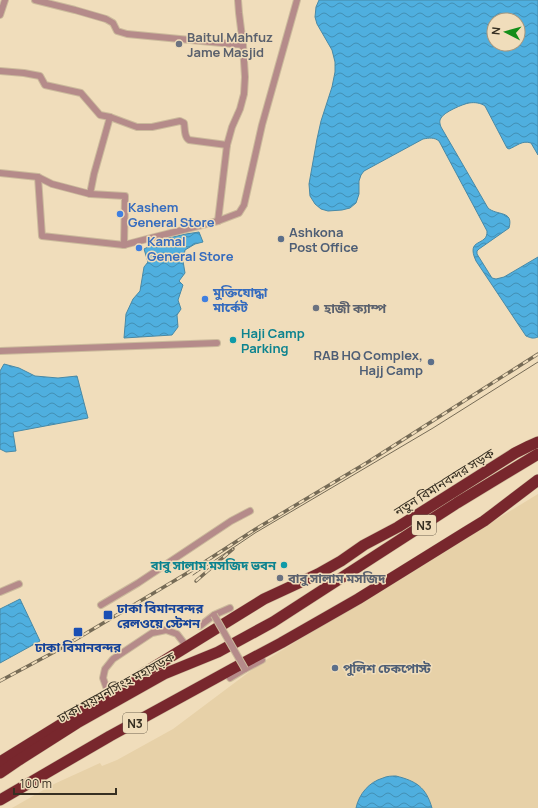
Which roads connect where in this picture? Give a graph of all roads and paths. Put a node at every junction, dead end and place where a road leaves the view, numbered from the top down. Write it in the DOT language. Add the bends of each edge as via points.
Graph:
graph roads {
  1 [pos="5,0"];
  2 [pos="35,0"];
  3 [pos="238,0"];
  4 [pos="297,0"];
  5 [pos="0,14"];
  6 [pos="243,45"];
  7 [pos="0,71"];
  8 [pos="110,117"];
  9 [pos="227,145"];
  10 [pos="0,174"];
  11 [pos="38,177"];
  12 [pos="90,194"];
  13 [pos="218,221"];
  14 [pos="124,245"];
  15 [pos="217,343"];
  16 [pos="0,351"];
  17 [pos="538,442"];
  18 [pos="538,454"];
  19 [pos="538,480"];
  20 [pos="250,511"];
  21 [pos="19,584"];
  22 [pos="0,592"];
  23 [pos="101,604"];
  24 [pos="230,608"];
  25 [pos="214,615"];
  26 [pos="200,626"];
  27 [pos="251,634"];
  28 [pos="187,647"];
  29 [pos="262,660"];
  30 [pos="245,669"];
  31 [pos="230,678"];
  32 [pos="109,695"];
  33 [pos="0,762"];
  34 [pos="0,773"];
  35 [pos="0,800"];
  1 -- 5 [label="street"];
  2 -- 6 [label="street" via="106,19 113,23 116,31 127,34"];
  3 -- 6 [label="street"];
  4 -- 13 [label="street" via="262,125 244,205 239,214"];
  6 -- 9 [label="street" via="244,94"];
  7 -- 8 [label="street" via="40,76 45,85 81,93 100,115"];
  8 -- 9 [label="street" via="137,127 152,127 180,121 184,123 187,139"];
  8 -- 12 [label="street"];
  9 -- 13 [label="street"];
  10 -- 11 [label="street"];
  11 -- 12 [label="street" via="52,184"];
  11 -- 14 [label="street" via="42,236"];
  12 -- 14 [label="street" via="125,196"];
  13 -- 14 [label="street"];
  15 -- 16 [label="street"];
  17 -- 28 [label="highway, নতুন বিমানবন্দর সড়ক" via="515,453 341,561 264,599"];
  18 -- 27 [label="highway, নতুন বিমানবন্দর সড়ক / N3"];
  19 -- 35 [label="highway, N3" via="484,521 358,599"];
  20 -- 23 [label="street"];
  21 -- 22 [label="street"];
  24 -- 25 [label="street"];
  25 -- 26 [label="street"];
  25 -- 30 [label="street, bridge"];
  27 -- 34 [label="highway, ঢাকা ময়মনসিংহ মহাসড়ক / N3" via="218,652 164,674 77,724"];
  28 -- 32 [label="highway, নতুন বিমানবন্দর সড়ক"];
  28 -- 32 [label="street" via="177,634 166,630 152,633 113,659 105,669 103,678"];
  29 -- 30 [label="street"];
  30 -- 31 [label="street"];
  32 -- 33 [label="highway, নতুন বিমানবন্দর সড়ক"];
}
